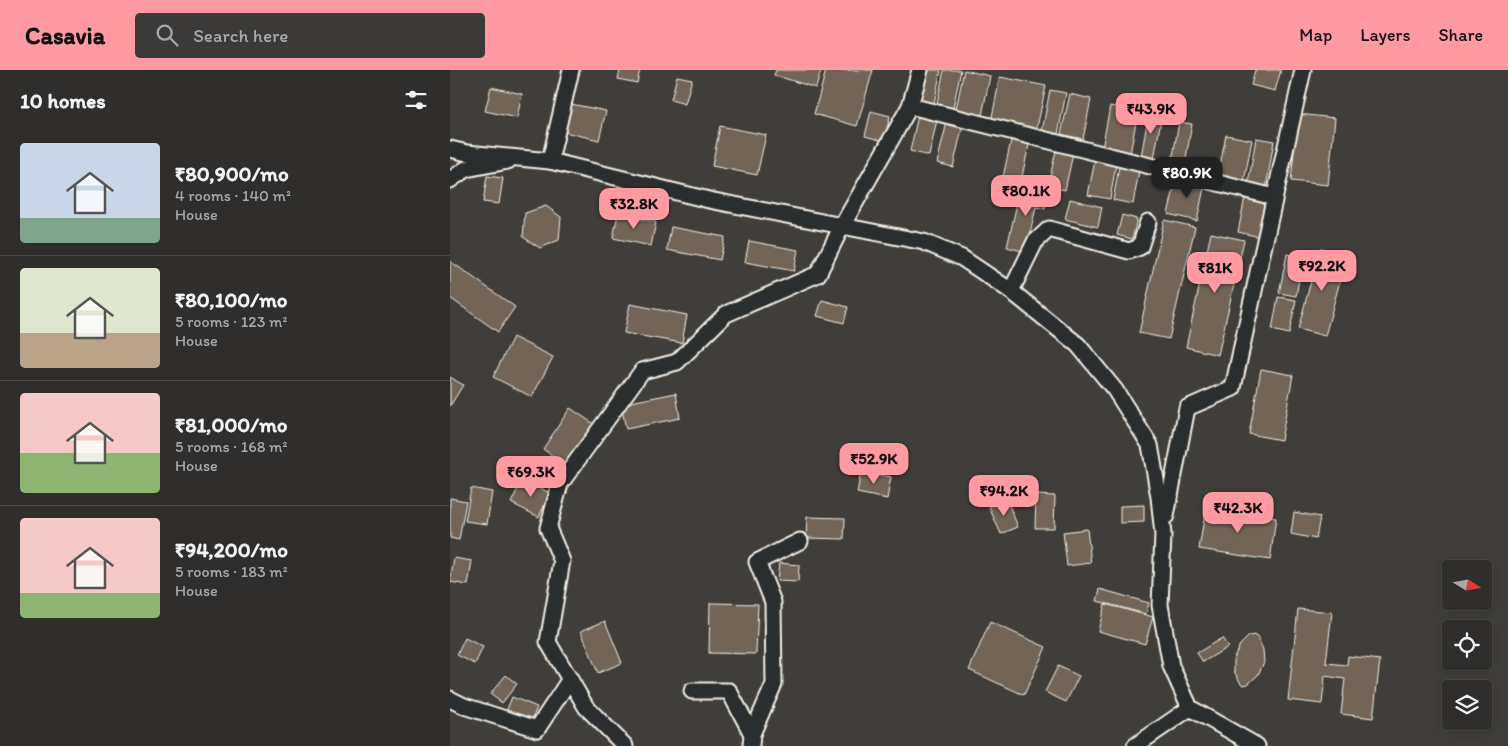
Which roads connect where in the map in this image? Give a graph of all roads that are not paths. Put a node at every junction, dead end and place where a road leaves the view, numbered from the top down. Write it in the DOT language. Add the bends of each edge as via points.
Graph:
graph roads {
  1 [pos="571,70"];
  2 [pos="920,70"];
  3 [pos="1304,70"];
  4 [pos="910,106"];
  5 [pos="450,149"];
  6 [pos="524,158"];
  7 [pos="550,161"];
  8 [pos="450,180"];
  9 [pos="1274,197"];
  10 [pos="1148,222"];
  11 [pos="842,226"];
  12 [pos="1012,291"];
  13 [pos="1163,536"];
  14 [pos="800,541"];
  15 [pos="570,679"];
  16 [pos="692,691"];
  17 [pos="450,698"];
  18 [pos="1190,708"];
  19 [pos="752,740"];
  20 [pos="625,746"];
  21 [pos="1135,746"];
  22 [pos="1257,746"];
  1 -- 7 [label="street"];
  2 -- 4 [label="street"];
  3 -- 9 [label="street"];
  4 -- 9 [label="street"];
  4 -- 11 [label="street"];
  5 -- 6 [label="street"];
  6 -- 7 [label="street"];
  6 -- 8 [label="street" via="466,169"];
  7 -- 11 [label="street" via="709,200"];
  9 -- 13 [label="street" via="1233,388 1187,408"];
  10 -- 12 [label="street" via="1140,247 1129,251 1049,228 1035,242"];
  11 -- 12 [label="street" via="924,242 962,258"];
  11 -- 15 [label="street" via="818,274 726,314 677,362 642,371 560,484 548,528 562,561 548,642"];
  12 -- 13 [label="street" via="1078,345 1115,390 1150,445 1160,497"];
  13 -- 18 [label="street" via="1160,605 1171,666"];
  14 -- 19 [label="street" via="757,562 773,602 774,684"];
  15 -- 17 [label="street" via="537,729 464,706"];
  15 -- 20 [label="street" via="586,707"];
  16 -- 19 [label="street" via="729,691"];
  18 -- 21 [label="street"];
  18 -- 22 [label="street"];
}
